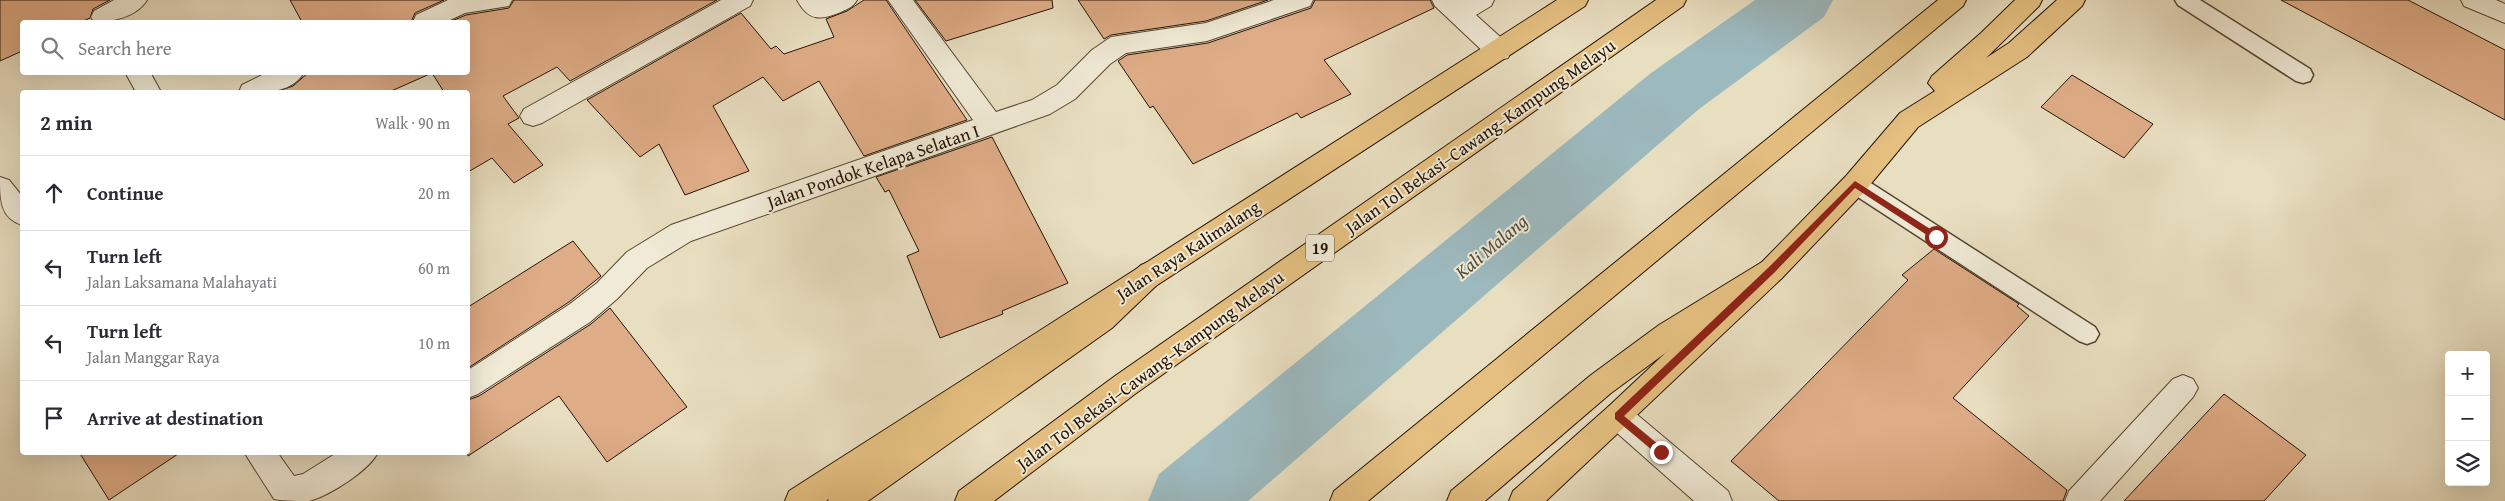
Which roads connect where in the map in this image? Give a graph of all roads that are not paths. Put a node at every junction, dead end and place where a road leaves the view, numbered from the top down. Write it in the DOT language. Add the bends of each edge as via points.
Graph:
graph roads {
  1 [pos="135,0"];
  2 [pos="500,0"];
  3 [pos="741,0"];
  4 [pos="809,0"];
  5 [pos="845,0"];
  6 [pos="900,0"];
  7 [pos="1301,0"];
  8 [pos="1482,0"];
  9 [pos="1576,0"];
  10 [pos="1674,0"];
  11 [pos="1954,0"];
  12 [pos="2030,0"];
  13 [pos="2073,0"];
  14 [pos="2185,0"];
  15 [pos="2473,0"];
  16 [pos="1452,7"];
  17 [pos="100,13"];
  18 [pos="2505,14"];
  19 [pos="429,20"];
  20 [pos="1499,51"];
  21 [pos="139,75"];
  22 [pos="286,75"];
  23 [pos="2304,75"];
  24 [pos="148,90"];
  25 [pos="255,90"];
  26 [pos="533,116"];
  27 [pos="1909,120"];
  28 [pos="992,125"];
  29 [pos="1855,184"];
  30 [pos="0,188"];
  31 [pos="20,212"];
  32 [pos="1772,270"];
  33 [pos="1151,273"];
  34 [pos="2087,334"];
  35 [pos="470,384"];
  36 [pos="2183,388"];
  37 [pos="1618,416"];
  38 [pos="260,455"];
  39 [pos="358,455"];
  40 [pos="800,501"];
  41 [pos="842,501"];
  42 [pos="970,501"];
  43 [pos="1345,501"];
  44 [pos="1462,501"];
  45 [pos="1524,501"];
  46 [pos="1717,501"];
  47 [pos="2080,501"];
  1 -- 17 [label="street"];
  2 -- 19 [label="street" via="461,4"];
  3 -- 26 [label="street"];
  4 -- 5 [label="street" via="821,10"];
  6 -- 28 [label="street"];
  7 -- 28 [label="street, Jalan Pondok Kelapa Selatan I" via="1207,32 1120,44 1101,56 1076,84 1056,99"];
  8 -- 16 [label="street"];
  9 -- 20 [label="main road, Jalan Raya Kalimalang"];
  10 -- 42 [label="main road, Jalan Tol Bekasi–Cawang–Kampung Melayu / 19" via="1126,385"];
  11 -- 43 [label="main road"];
  12 -- 27 [label="main road" via="1933,90"];
  13 -- 27 [label="main road" via="2018,50"];
  14 -- 23 [label="lane"];
  15 -- 18 [label="street"];
  16 -- 20 [label="street"];
  20 -- 33 [label="main road, Jalan Raya Kalimalang"];
  21 -- 24 [label="street"];
  22 -- 25 [label="street"];
  27 -- 29 [label="main road"];
  28 -- 35 [label="street, Jalan Pondok Kelapa Selatan I" via="666,241 636,260 607,291 580,313"];
  29 -- 32 [label="main road"];
  29 -- 34 [label="lane"];
  30 -- 31 [label="street"];
  32 -- 37 [label="main road"];
  32 -- 44 [label="main road" via="1669,334 1601,384"];
  33 -- 40 [label="main road, Jalan Raya Kalimalang"];
  33 -- 41 [label="main road" via="1102,319"];
  36 -- 47 [label="street"];
  37 -- 45 [label="main road"];
  37 -- 46 [label="street"];
  38 -- 39 [label="street" via="285,489 299,491"];
}
